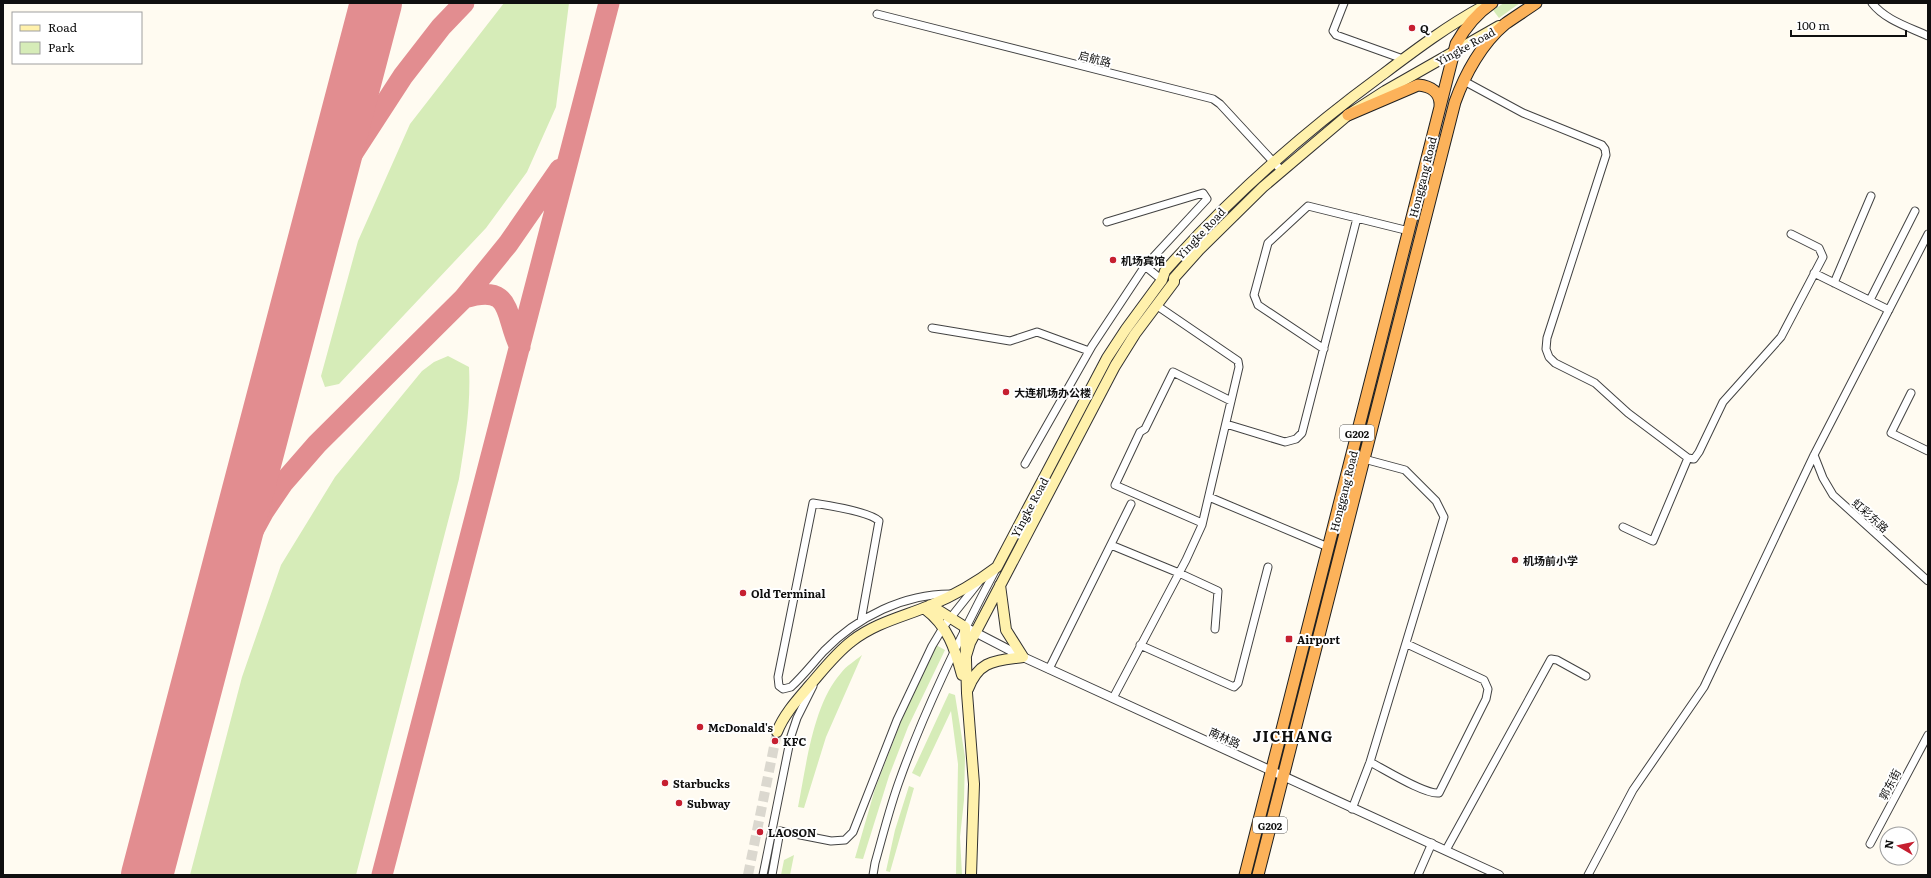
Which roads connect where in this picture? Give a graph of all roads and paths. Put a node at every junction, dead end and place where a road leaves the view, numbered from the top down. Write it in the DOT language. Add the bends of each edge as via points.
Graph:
graph roads {
  1 [pos="1344,3"];
  2 [pos="1491,3"];
  3 [pos="1536,3"];
  4 [pos="1872,3"];
  5 [pos="877,14"];
  6 [pos="1515,18"];
  7 [pos="1928,36"];
  8 [pos="1454,52"];
  9 [pos="1403,59"];
  10 [pos="1464,81"];
  11 [pos="1440,107"];
  12 [pos="1348,115"];
  13 [pos="1273,162"];
  14 [pos="1281,170"];
  15 [pos="1871,196"];
  16 [pos="1915,211"];
  17 [pos="1357,218"];
  18 [pos="1107,222"];
  19 [pos="1409,231"];
  20 [pos="1791,234"];
  21 [pos="1928,234"];
  22 [pos="1145,266"];
  23 [pos="1814,273"];
  24 [pos="1162,280"];
  25 [pos="1834,283"];
  26 [pos="1870,300"];
  27 [pos="1156,306"];
  28 [pos="1889,310"];
  29 [pos="932,328"];
  30 [pos="1324,349"];
  31 [pos="1089,351"];
  32 [pos="1911,393"];
  33 [pos="1231,401"];
  34 [pos="1226,424"];
  35 [pos="1928,451"];
  36 [pos="1814,455"];
  37 [pos="1688,458"];
  38 [pos="1364,459"];
  39 [pos="1025,464"];
  40 [pos="1209,497"];
  41 [pos="1131,504"];
  42 [pos="1202,523"];
  43 [pos="1623,527"];
  44 [pos="1111,545"];
  45 [pos="1328,547"];
  46 [pos="997,567"];
  47 [pos="1268,567"];
  48 [pos="1179,572"];
  49 [pos="981,580"];
  50 [pos="1928,581"];
  51 [pos="1000,585"];
  52 [pos="953,594"];
  53 [pos="927,607"];
  54 [pos="861,621"];
  55 [pos="947,622"];
  56 [pos="965,627"];
  57 [pos="1215,628"];
  58 [pos="975,633"];
  59 [pos="1407,644"];
  60 [pos="1140,645"];
  61 [pos="955,650"];
  62 [pos="966,656"];
  63 [pos="1022,657"];
  64 [pos="1049,669"];
  65 [pos="821,672"];
  66 [pos="1586,676"];
  67 [pos="967,693"];
  68 [pos="1113,698"];
  69 [pos="777,732"];
  70 [pos="1928,734"];
  71 [pos="1370,762"];
  72 [pos="1272,770"];
  73 [pos="1283,775"];
  74 [pos="1352,809"];
  75 [pos="1432,844"];
  76 [pos="1870,844"];
  77 [pos="1446,850"];
  78 [pos="763,875"];
  79 [pos="772,875"];
  80 [pos="872,875"];
  81 [pos="971,875"];
  82 [pos="1245,875"];
  83 [pos="1258,875"];
  84 [pos="1418,875"];
  85 [pos="1499,875"];
  86 [pos="1588,875"];
  1 -- 9 [label="street" via="1333,30 1336,35"];
  2 -- 8 [label="highway, Honggang Road / G202" via="1469,22"];
  2 -- 9 [label="main road, Yingke Road" via="1458,20"];
  3 -- 6 [label="highway, Yingke Road / G202"];
  4 -- 7 [label="street" via="1888,17"];
  5 -- 13 [label="street, 启航路" via="1213,99"];
  6 -- 8 [label="main road, Yingke Road"];
  6 -- 10 [label="highway, Honggang Road / G202" via="1493,36"];
  8 -- 11 [label="highway, Honggang Road / G202"];
  8 -- 12 [label="main road, Yingke Road"];
  9 -- 13 [label="main road, Yingke Road" via="1317,124"];
  10 -- 37 [label="street" via="1523,113 1602,145 1605,149 1606,155 1547,338 1546,349 1555,363 1596,383 1628,413"];
  10 -- 38 [label="highway, Honggang Road / G202" via="1455,102"];
  11 -- 12 [label="highway" via="1435,92 1418,85"];
  11 -- 19 [label="highway, Honggang Road / G202"];
  12 -- 14 [label="main road, Yingke Road"];
  13 -- 14 [label="street, 启航路"];
  13 -- 24 [label="main road, Yingke Road" via="1192,240 1165,271"];
  14 -- 27 [label="main road, Yingke Road" via="1199,250 1174,278 1174,282"];
  15 -- 25 [label="street"];
  16 -- 26 [label="street"];
  17 -- 19 [label="street"];
  17 -- 30 [label="street"];
  17 -- 30 [label="street" via="1308,206 1268,243 1254,295 1258,305"];
  18 -- 22 [label="street" via="1203,193 1207,199"];
  19 -- 45 [label="highway, Honggang Road / G202"];
  20 -- 23 [label="street" via="1819,248 1823,256"];
  21 -- 28 [label="street"];
  22 -- 24 [label="street"];
  22 -- 31 [label="street"];
  23 -- 25 [label="street"];
  23 -- 37 [label="street" via="1781,337 1723,402 1699,452 1694,459"];
  24 -- 46 [label="main road, Yingke Road" via="1107,358"];
  25 -- 26 [label="street"];
  26 -- 28 [label="street"];
  27 -- 33 [label="street" via="1238,361 1239,367"];
  27 -- 51 [label="main road, Yingke Road" via="1119,359"];
  28 -- 36 [label="street"];
  29 -- 31 [label="street" via="1010,341 1037,332"];
  30 -- 34 [label="street" via="1302,433 1296,440 1276,440"];
  31 -- 39 [label="street"];
  32 -- 35 [label="street" via="1891,434"];
  33 -- 34 [label="street"];
  33 -- 42 [label="street" via="1172,372 1115,485"];
  34 -- 40 [label="street"];
  36 -- 50 [label="street, 虹彩东路" via="1833,495"];
  36 -- 86 [label="street" via="1704,687 1633,790"];
  37 -- 43 [label="street" via="1652,541"];
  38 -- 59 [label="street" via="1405,470 1436,501 1444,517"];
  38 -- 73 [label="highway, Honggang Road / G202"];
  40 -- 42 [label="street"];
  40 -- 45 [label="street"];
  41 -- 44 [label="street"];
  42 -- 48 [label="street"];
  44 -- 48 [label="street"];
  44 -- 64 [label="street"];
  45 -- 72 [label="highway, Honggang Road / G202"];
  46 -- 49 [label="main road, Yingke Road"];
  46 -- 56 [label="street"];
  47 -- 60 [label="street" via="1238,683 1234,687"];
  48 -- 57 [label="street" via="1218,591"];
  48 -- 60 [label="street"];
  49 -- 52 [label="main road, Yingke Road"];
  49 -- 55 [label="street"];
  51 -- 58 [label="main road, Yingke Road"];
  51 -- 63 [label="main road" via="1006,630"];
  52 -- 53 [label="main road, Yingke Road"];
  52 -- 54 [label="street, Yingke Road" via="919,597"];
  53 -- 55 [label="main road"];
  53 -- 65 [label="main road, Yingke Road" via="877,626 852,641"];
  54 -- 54 [label="street, Yingke Road" via="825,650 792,687 786,690 780,688 778,677 813,503 845,509 874,517 879,521"];
  55 -- 56 [label="main road"];
  55 -- 61 [label="main road"];
  55 -- 79 [label="street" via="932,646 897,720 854,832 845,840 831,841 780,831"];
  56 -- 58 [label="street, 南林路"];
  56 -- 61 [label="street"];
  56 -- 62 [label="main road"];
  58 -- 62 [label="main road, Yingke Road"];
  58 -- 63 [label="street, 南林路"];
  59 -- 71 [label="street"];
  59 -- 71 [label="street" via="1484,680 1488,689 1486,699 1439,793 1434,794 1422,789"];
  60 -- 68 [label="street"];
  61 -- 67 [label="main road"];
  61 -- 80 [label="street" via="899,781"];
  62 -- 67 [label="main road"];
  63 -- 64 [label="street, 南林路"];
  63 -- 67 [label="main road" via="986,664 978,670"];
  64 -- 68 [label="street, 南林路"];
  65 -- 69 [label="main road, Yingke Road" via="791,708"];
  65 -- 78 [label="street" via="792,731"];
  66 -- 77 [label="street" via="1551,659"];
  67 -- 81 [label="main road" via="974,784"];
  68 -- 72 [label="street, 南林路"];
  70 -- 76 [label="street, 郭东街"];
  71 -- 74 [label="street"];
  72 -- 73 [label="street, 南林路"];
  72 -- 82 [label="highway, Honggang Road / G202"];
  73 -- 74 [label="street, 南林路"];
  73 -- 83 [label="highway, Honggang Road / G202"];
  74 -- 75 [label="street, 南林路"];
  75 -- 77 [label="street, 南林路"];
  75 -- 84 [label="street"];
  77 -- 85 [label="street, 南林路"];
}
